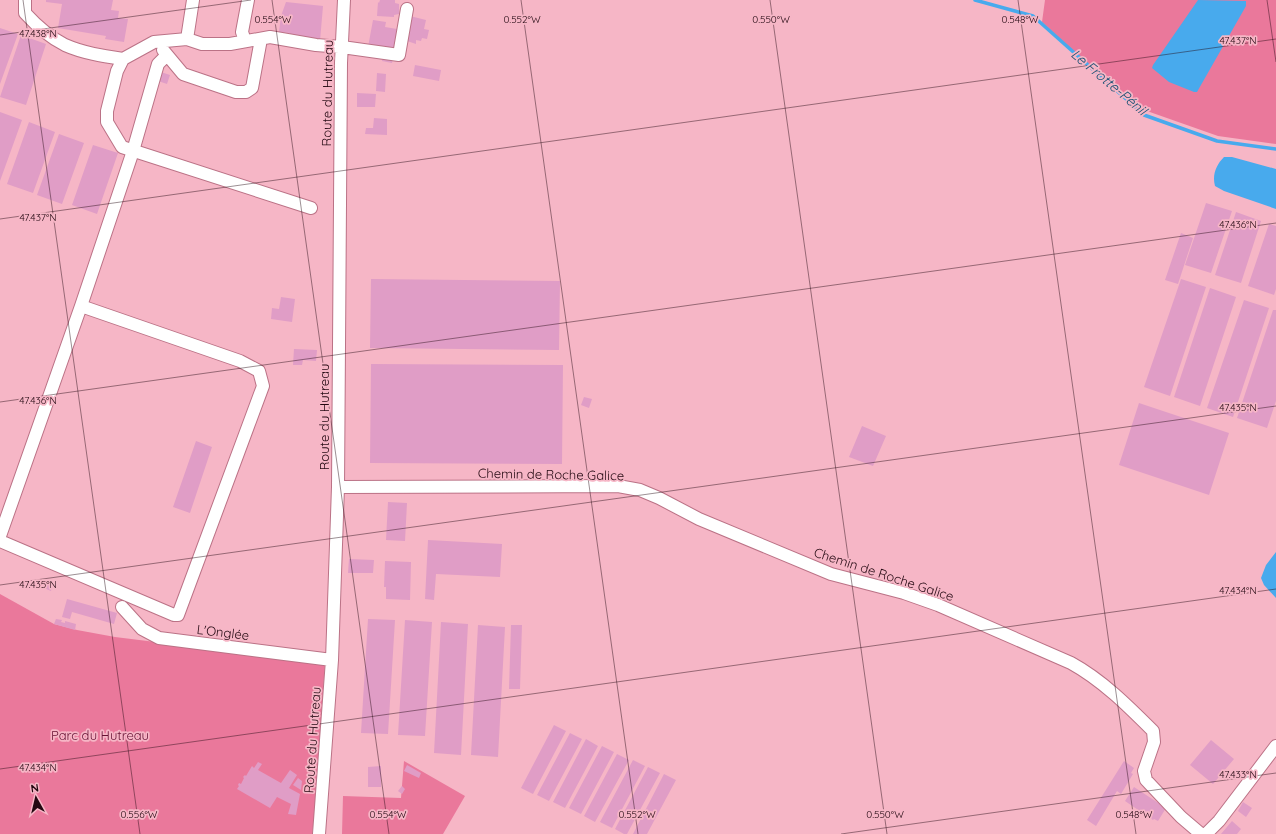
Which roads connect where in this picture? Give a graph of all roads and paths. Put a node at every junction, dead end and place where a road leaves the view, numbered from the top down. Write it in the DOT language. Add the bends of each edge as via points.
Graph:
graph roads {
  1 [pos="25,0"];
  2 [pos="193,0"];
  3 [pos="248,0"];
  4 [pos="344,0"];
  5 [pos="407,8"];
  6 [pos="187,39"];
  7 [pos="261,39"];
  8 [pos="245,41"];
  9 [pos="154,42"];
  10 [pos="342,47"];
  11 [pos="167,55"];
  12 [pos="123,60"];
  13 [pos="132,151"];
  14 [pos="311,208"];
  15 [pos="81,306"];
  16 [pos="338,487"];
  17 [pos="0,537"];
  18 [pos="122,607"];
  19 [pos="332,660"];
  20 [pos="1276,746"];
  21 [pos="319,834"];
  22 [pos="1200,834"];
  23 [pos="1206,834"];
  1 -- 12 [label="street" via="25,13 64,44 93,54"];
  2 -- 6 [label="street"];
  3 -- 8 [label="street" via="242,32"];
  4 -- 10 [label="street, Route du Hutreau"];
  5 -- 10 [label="street" via="398,55"];
  6 -- 8 [label="street" via="202,44"];
  6 -- 9 [label="street"];
  7 -- 8 [label="street"];
  7 -- 10 [label="street" via="270,37"];
  7 -- 11 [label="street" via="252,88 246,92 236,92 183,74"];
  9 -- 11 [label="street"];
  9 -- 12 [label="street"];
  10 -- 16 [label="street, Route du Hutreau"];
  11 -- 13 [label="street" via="158,64"];
  12 -- 13 [label="street" via="117,71 107,111 107,122 122,147"];
  13 -- 14 [label="street"];
  13 -- 15 [label="street"];
  15 -- 17 [label="street"];
  15 -- 17 [label="street" via="240,361 259,371 263,386 178,615 174,616 15,548 0,541"];
  16 -- 19 [label="street, Route du Hutreau"];
  16 -- 22 [label="street, Chemin de Roche Galice" via="618,486 640,490 699,520 831,574 904,593 938,605 1083,669 1128,706 1153,731 1154,742 1144,772 1146,780"];
  18 -- 19 [label="street, L'Onglée" via="142,629 159,638"];
  19 -- 21 [label="street, Route du Hutreau"];
  20 -- 23 [label="street" via="1219,821"];
}
